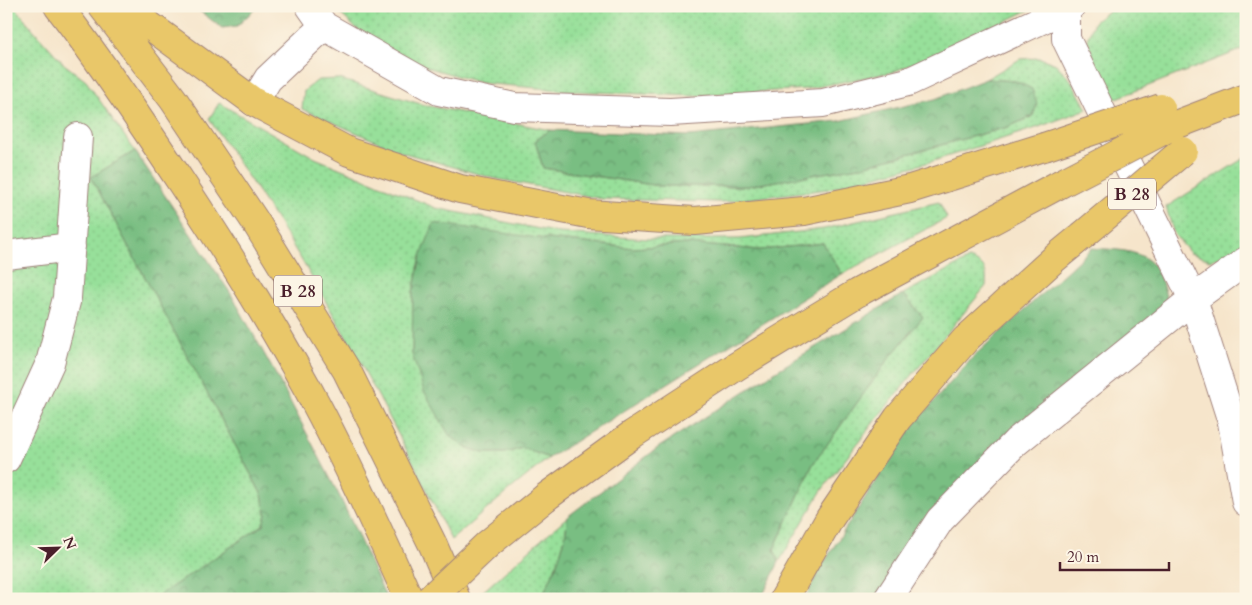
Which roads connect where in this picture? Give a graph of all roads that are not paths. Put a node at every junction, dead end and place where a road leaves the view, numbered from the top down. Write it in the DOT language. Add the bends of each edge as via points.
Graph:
graph roads {
  1 [pos="58,6"];
  2 [pos="102,6"];
  3 [pos="123,6"];
  4 [pos="1068,7"];
  5 [pos="317,16"];
  6 [pos="254,102"];
  7 [pos="1237,102"];
  8 [pos="1171,129"];
  9 [pos="78,137"];
  10 [pos="71,247"];
  11 [pos="6,255"];
  12 [pos="1246,261"];
  13 [pos="1193,299"];
  14 [pos="6,459"];
  15 [pos="1246,502"];
  16 [pos="409,599"];
  17 [pos="430,599"];
  18 [pos="456,599"];
  19 [pos="784,599"];
  20 [pos="888,599"];
  1 -- 16 [label="highway, B 28" via="148,132 225,249 309,391"];
  2 -- 18 [label="highway, B 28" via="173,99 255,221 347,372 433,545"];
  3 -- 6 [label="highway"];
  4 -- 5 [label="street" via="908,82 823,103 670,112 514,107 440,91"];
  4 -- 13 [label="street" via="1066,39"];
  5 -- 6 [label="street"];
  6 -- 8 [label="highway, B 28, bridge" via="349,152 460,189 588,214 695,221 804,211 910,189 1044,147"];
  7 -- 8 [label="highway, B 28"];
  7 -- 8 [label="highway, B 28"];
  8 -- 17 [label="highway, B 28, bridge" via="1060,184 857,293 737,366 633,434 546,497 488,544"];
  8 -- 19 [label="highway, B 28, bridge" via="1082,236 966,339 898,418 830,518"];
  9 -- 10 [label="street"];
  10 -- 11 [label="street"];
  10 -- 14 [label="street" via="67,298 50,363"];
  12 -- 13 [label="street"];
  13 -- 15 [label="street" via="1232,422"];
  13 -- 20 [label="street" via="1016,442 940,520"];
}
